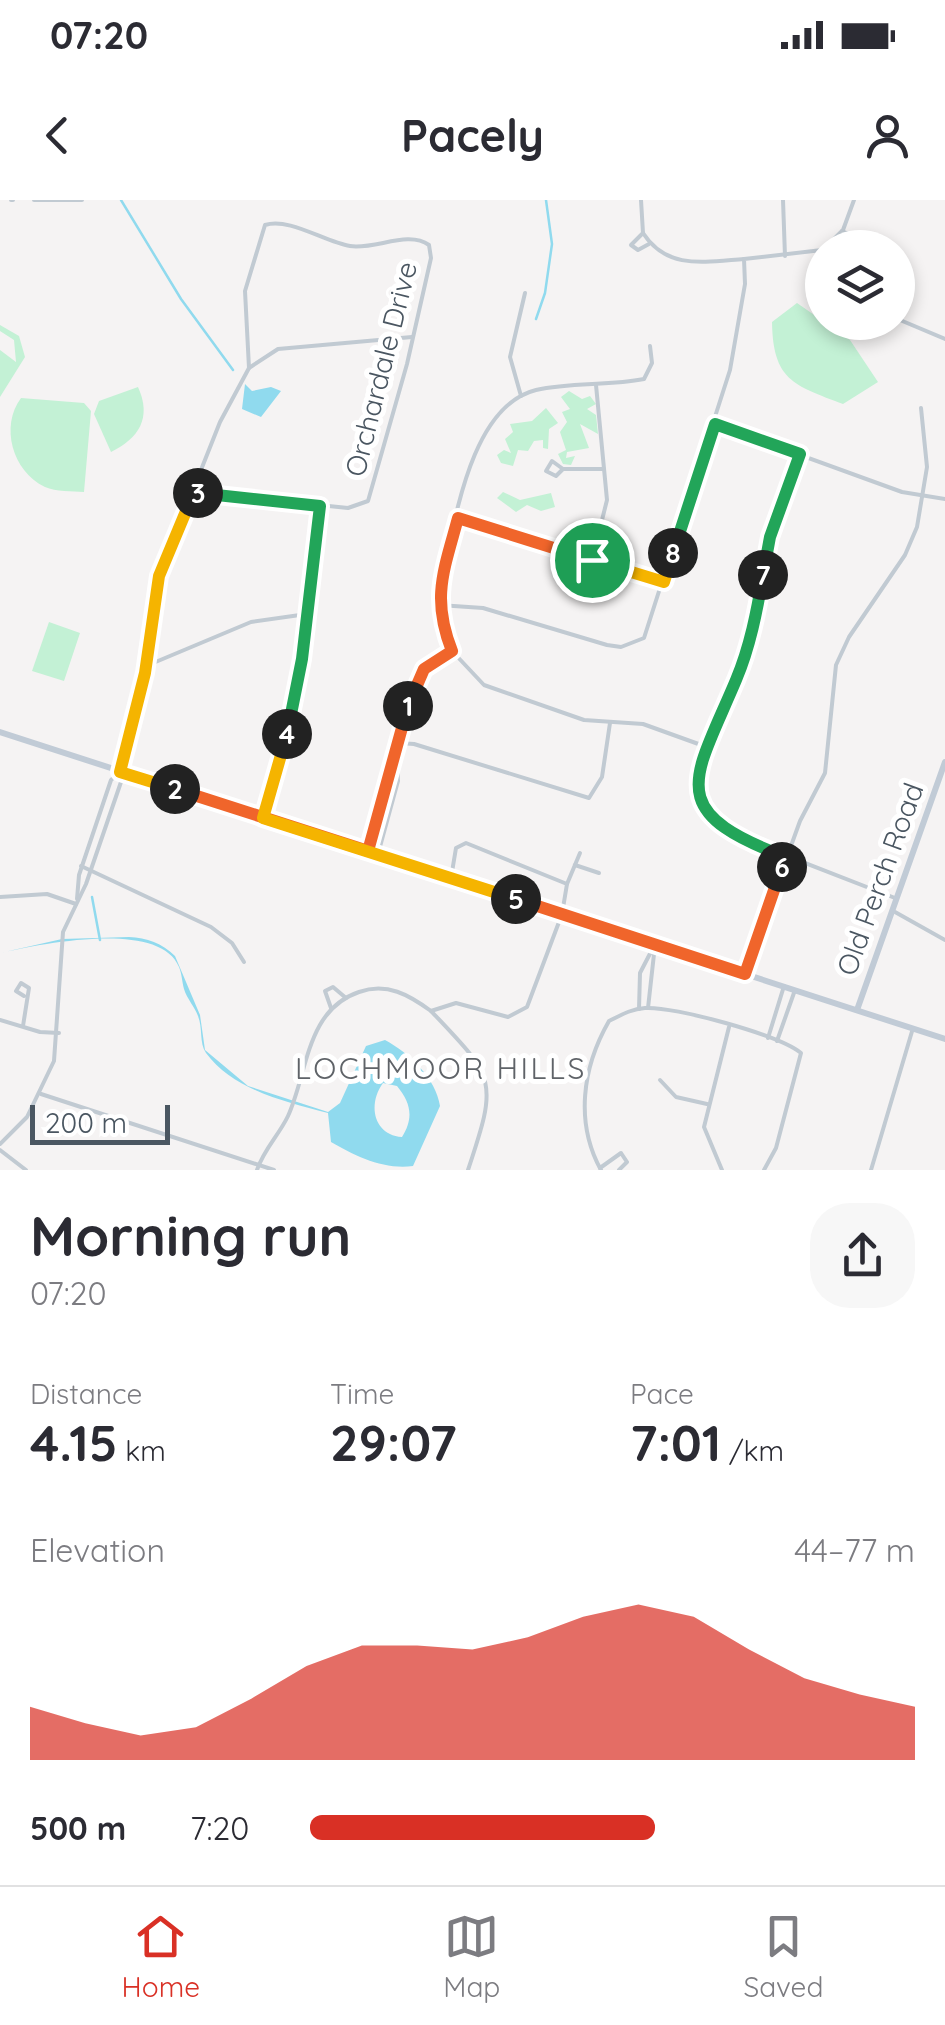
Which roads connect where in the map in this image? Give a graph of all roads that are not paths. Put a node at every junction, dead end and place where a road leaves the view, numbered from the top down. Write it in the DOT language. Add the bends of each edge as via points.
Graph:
graph roads {
  1 [pos="34,200"];
  2 [pos="82,200"];
  3 [pos="641,200"];
  4 [pos="784,200"];
  5 [pos="854,200"];
  6 [pos="842,230"];
  7 [pos="643,233"];
  8 [pos="650,244"];
  9 [pos="805,252"];
  10 [pos="786,256"];
  11 [pos="744,259"];
  12 [pos="526,293"];
  13 [pos="915,326"];
  14 [pos="412,337"];
  15 [pos="945,339"];
  16 [pos="650,346"];
  17 [pos="249,368"];
  18 [pos="596,385"];
  19 [pos="521,396"];
  20 [pos="922,408"];
  21 [pos="715,424"];
  22 [pos="800,454"];
  23 [pos="563,469"];
  24 [pos="604,469"];
  25 [pos="194,492"];
  26 [pos="924,496"];
  27 [pos="945,500"];
  28 [pos="320,506"];
  29 [pos="458,518"];
  30 [pos="592,560"];
  31 [pos="664,582"];
  32 [pos="438,605"];
  33 [pos="308,614"];
  34 [pos="452,651"];
  35 [pos="146,666"];
  36 [pos="610,723"];
  37 [pos="0,732"];
  38 [pos="399,743"];
  39 [pos="704,746"];
  40 [pos="397,754"];
  41 [pos="945,762"];
  42 [pos="120,772"];
  43 [pos="942,779"];
  44 [pos="263,818"];
  45 [pos="368,851"];
  46 [pos="580,853"];
  47 [pos="378,854"];
  48 [pos="786,857"];
  49 [pos="82,866"];
  50 [pos="575,866"];
  51 [pos="90,870"];
  52 [pos="599,873"];
  53 [pos="451,878"];
  54 [pos="567,884"];
  55 [pos="0,897"];
  56 [pos="895,898"];
  57 [pos="76,904"];
  58 [pos="890,910"];
  59 [pos="562,914"];
  60 [pos="945,940"];
  61 [pos="655,944"];
  62 [pos="244,962"];
  63 [pos="745,974"];
  64 [pos="784,986"];
  65 [pos="794,990"];
  66 [pos="24,996"];
  67 [pos="346,998"];
  68 [pos="331,1008"];
  69 [pos="644,1009"];
  70 [pos="858,1010"];
  71 [pos="431,1011"];
  72 [pos="0,1020"];
  73 [pos="22,1026"];
  74 [pos="729,1027"];
  75 [pos="913,1028"];
  76 [pos="59,1033"];
  77 [pos="768,1038"];
  78 [pos="945,1039"];
  79 [pos="777,1041"];
  80 [pos="660,1080"];
  81 [pos="41,1094"];
  82 [pos="707,1104"];
  83 [pos="0,1147"];
  84 [pos="258,1168"];
  85 [pos="600,1169"];
  86 [pos="26,1170"];
  87 [pos="274,1170"];
  88 [pos="468,1170"];
  89 [pos="619,1170"];
  90 [pos="722,1170"];
  91 [pos="764,1170"];
  92 [pos="870,1170"];
  1 -- 2 [label="street"];
  3 -- 7 [label="street"];
  4 -- 10 [label="street"];
  5 -- 6 [label="street"];
  7 -- 8 [label="street"];
  7 -- 8 [label="street" via="632,238 632,248"];
  8 -- 11 [label="street" via="685,262"];
  9 -- 10 [label="street"];
  10 -- 11 [label="street"];
  11 -- 21 [label="street" via="730,370"];
  12 -- 19 [label="street" via="510,357"];
  13 -- 15 [label="street"];
  14 -- 17 [label="street" via="278,348"];
  14 -- 17 [label="street, Orchardale Drive" via="429,245 417,240 348,246 268,223 245,292"];
  14 -- 28 [label="street, Orchardale Drive" via="368,501 359,507"];
  16 -- 18 [label="street" via="652,363 644,379"];
  17 -- 25 [label="street"];
  18 -- 19 [label="street"];
  18 -- 24 [label="street"];
  19 -- 29 [label="street" via="487,424"];
  20 -- 26 [label="street"];
  21 -- 22 [label="street"];
  21 -- 31 [label="street"];
  22 -- 26 [label="street"];
  22 -- 39 [label="street" via="770,537 748,646"];
  23 -- 24 [label="street"];
  24 -- 30 [label="street" via="606,512"];
  25 -- 28 [label="street"];
  25 -- 35 [label="street" via="159,576"];
  26 -- 27 [label="street"];
  26 -- 48 [label="street" via="905,556 842,650 824,773"];
  28 -- 33 [label="street, Orchardale Drive"];
  29 -- 30 [label="street"];
  29 -- 32 [label="street"];
  30 -- 31 [label="street"];
  31 -- 32 [label="street" via="647,634 620,646 483,608"];
  32 -- 34 [label="street"];
  33 -- 35 [label="street" via="251,622"];
  33 -- 44 [label="street, Orchardale Drive" via="293,713"];
  34 -- 36 [label="street" via="468,672 502,694"];
  34 -- 38 [label="street" via="416,680"];
  35 -- 42 [label="street"];
  36 -- 38 [label="street" via="602,777 594,794 583,798"];
  36 -- 39 [label="street" via="643,724"];
  37 -- 42 [label="main road"];
  38 -- 40 [label="street"];
  39 -- 48 [label="street" via="699,782 710,816 728,833"];
  40 -- 45 [label="street"];
  40 -- 47 [label="street" via="398,782"];
  41 -- 43 [label="main road, Old Perch Road"];
  42 -- 44 [label="main road"];
  42 -- 49 [label="street" via="111,780"];
  42 -- 51 [label="street"];
  43 -- 56 [label="main road, Old Perch Road"];
  44 -- 45 [label="main road"];
  45 -- 47 [label="main road"];
  46 -- 50 [label="street"];
  47 -- 53 [label="main road"];
  48 -- 56 [label="street"];
  48 -- 63 [label="street"];
  49 -- 51 [label="street"];
  49 -- 57 [label="street"];
  50 -- 52 [label="street"];
  50 -- 54 [label="street"];
  51 -- 57 [label="street"];
  51 -- 62 [label="street" via="211,927"];
  53 -- 54 [label="street" via="456,848 466,843"];
  53 -- 59 [label="main road"];
  54 -- 59 [label="street"];
  55 -- 57 [label="street" via="46,894"];
  56 -- 58 [label="main road, Old Perch Road"];
  57 -- 76 [label="street" via="62,940"];
  58 -- 60 [label="street"];
  58 -- 70 [label="main road, Old Perch Road"];
  59 -- 61 [label="main road"];
  59 -- 71 [label="street" via="533,998 520,1014 501,1016 456,1002"];
  61 -- 63 [label="main road"];
  61 -- 69 [label="street"];
  61 -- 69 [label="street" via="640,973"];
  63 -- 64 [label="main road"];
  64 -- 65 [label="main road"];
  64 -- 77 [label="street"];
  65 -- 70 [label="main road"];
  65 -- 79 [label="street"];
  66 -- 73 [label="street"];
  67 -- 68 [label="street"];
  67 -- 68 [label="street" via="338,989 325,991"];
  67 -- 71 [label="street" via="390,988"];
  68 -- 84 [label="street"];
  69 -- 74 [label="street" via="686,1012"];
  69 -- 85 [label="street" via="609,1021 586,1084 585,1131"];
  70 -- 75 [label="main road"];
  71 -- 88 [label="street" via="477,1059 489,1090"];
  72 -- 73 [label="street"];
  73 -- 76 [label="street"];
  74 -- 77 [label="street"];
  74 -- 82 [label="street"];
  75 -- 78 [label="main road"];
  75 -- 92 [label="street"];
  76 -- 81 [label="street"];
  77 -- 79 [label="street"];
  79 -- 91 [label="street" via="797,1049 801,1058"];
  80 -- 82 [label="street" via="676,1097"];
  81 -- 83 [label="street"];
  81 -- 84 [label="street"];
  82 -- 90 [label="street" via="705,1135"];
  83 -- 86 [label="street"];
  84 -- 87 [label="street"];
  85 -- 89 [label="street" via="621,1153 627,1162"];
}
